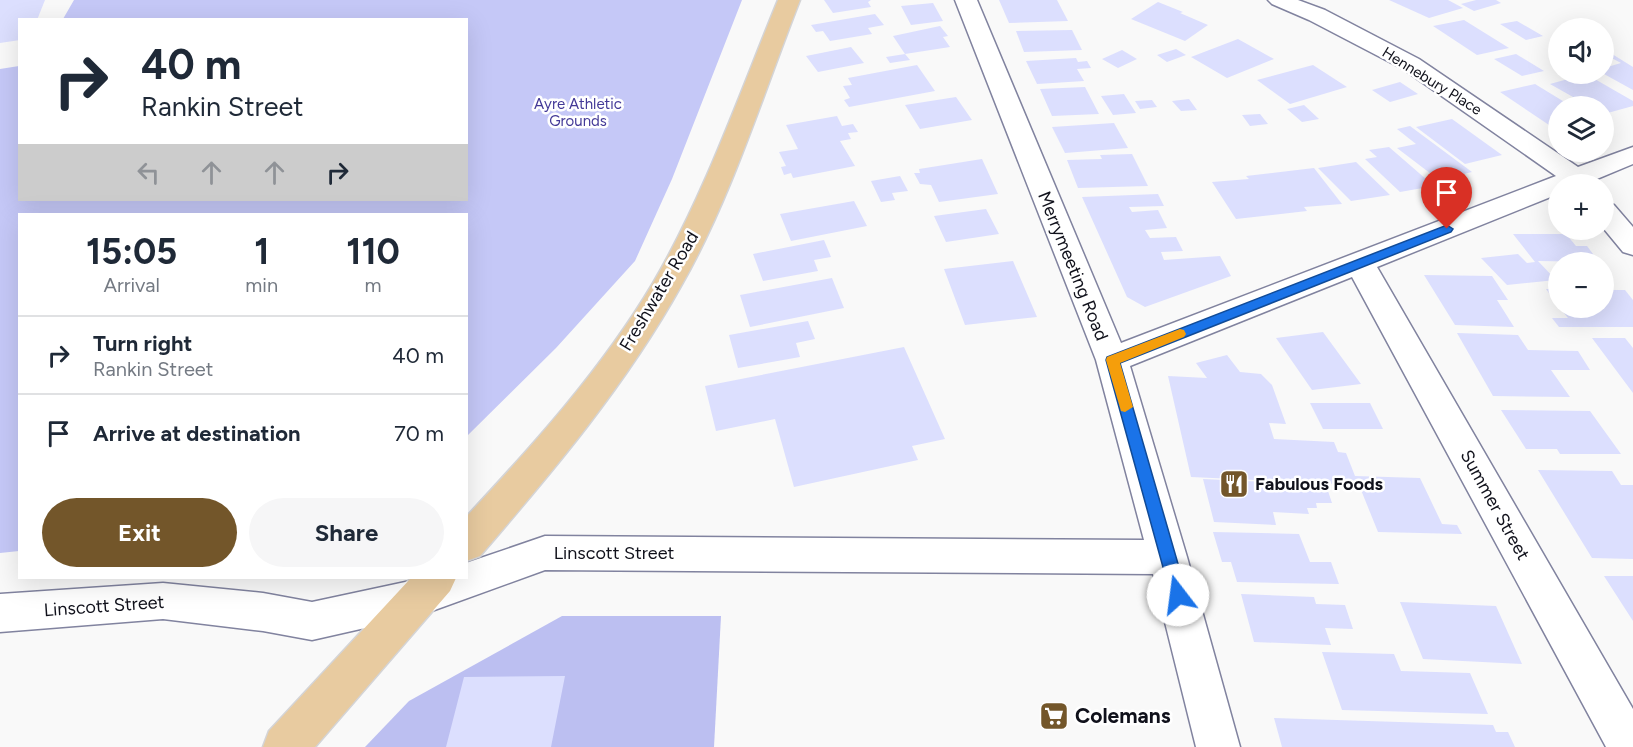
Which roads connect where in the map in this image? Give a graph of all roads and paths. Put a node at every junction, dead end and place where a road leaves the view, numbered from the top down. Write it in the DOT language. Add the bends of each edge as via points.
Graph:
graph roads {
  1 [pos="789,0"];
  2 [pos="966,0"];
  3 [pos="1279,0"];
  4 [pos="1633,155"];
  5 [pos="1568,174"];
  6 [pos="1593,174"];
  7 [pos="1548,192"];
  8 [pos="1614,223"];
  9 [pos="1633,245"];
  10 [pos="1360,264"];
  11 [pos="1112,360"];
  12 [pos="468,542"];
  13 [pos="1168,557"];
  14 [pos="468,576"];
  15 [pos="457,579"];
  16 [pos="427,588"];
  17 [pos="0,613"];
  18 [pos="285,747"];
  19 [pos="1218,747"];
  20 [pos="1630,747"];
  1 -- 12 [label="main road, Freshwater Road" via="702,217 667,285 629,346 549,451"];
  2 -- 11 [label="street, Merrymeeting Road"];
  3 -- 5 [label="street, Hennebury Place" via="1317,15 1411,64"];
  4 -- 6 [label="street"];
  7 -- 10 [label="street"];
  8 -- 9 [label="street"];
  10 -- 11 [label="street"];
  10 -- 20 [label="street, Summer Street"];
  11 -- 13 [label="street, Merrymeeting Road"];
  13 -- 14 [label="street, Linscott Street" via="545,553"];
  13 -- 19 [label="street, Merrymeeting Road"];
  15 -- 16 [label="street, Linscott Street"];
  16 -- 17 [label="street, Linscott Street" via="312,621 162,601"];
  16 -- 18 [label="main road"];
}
